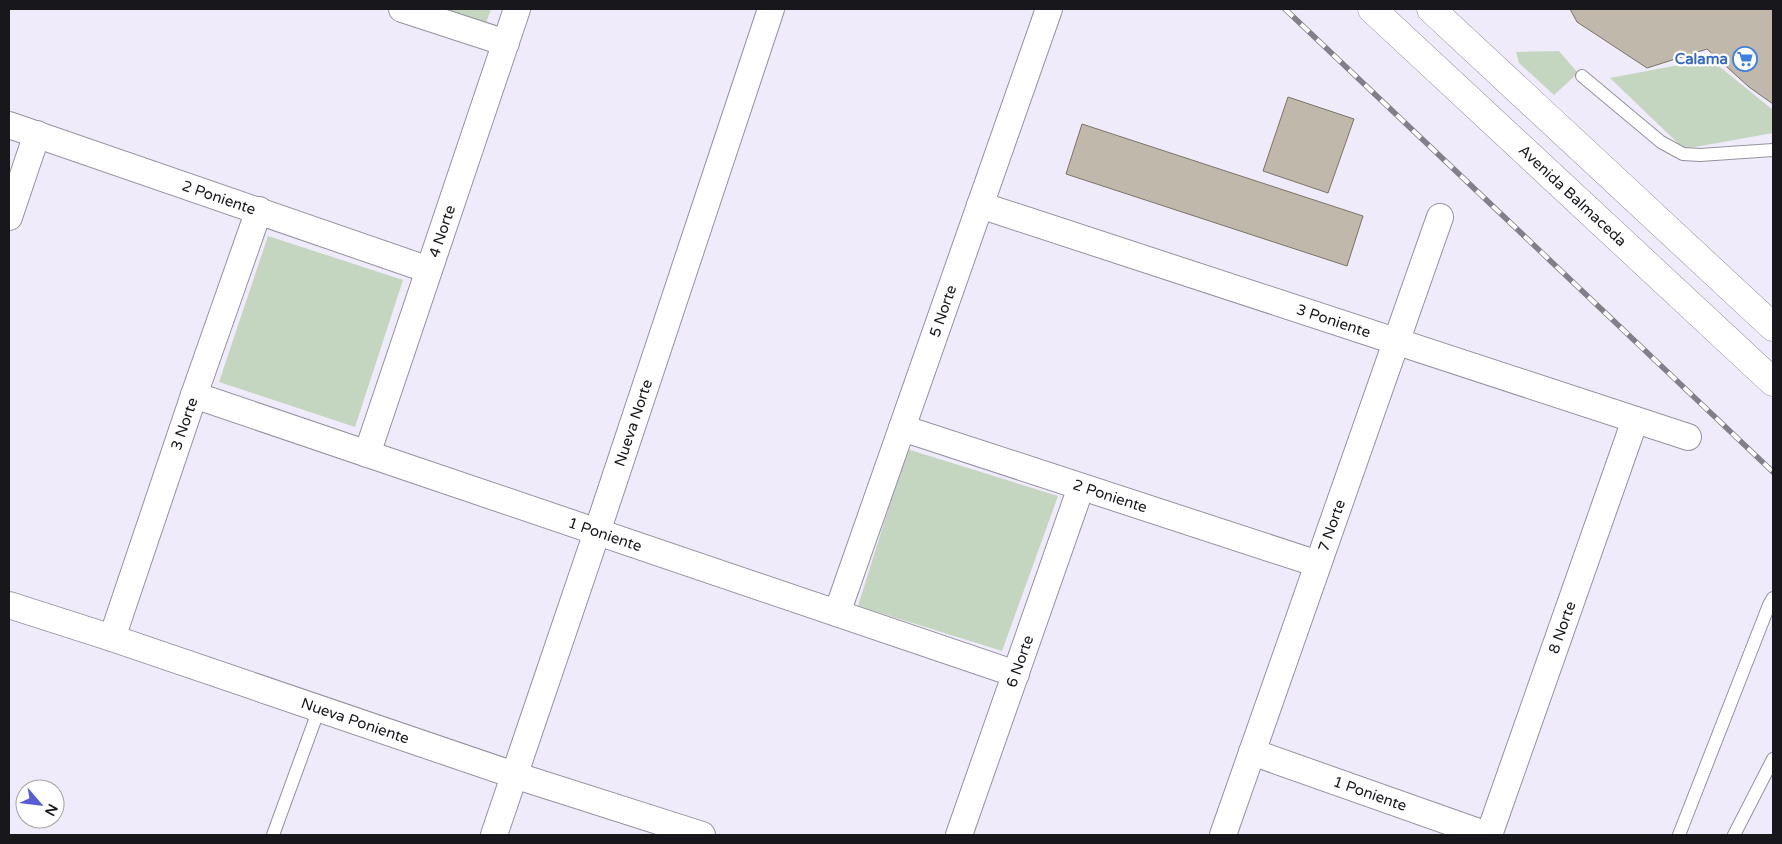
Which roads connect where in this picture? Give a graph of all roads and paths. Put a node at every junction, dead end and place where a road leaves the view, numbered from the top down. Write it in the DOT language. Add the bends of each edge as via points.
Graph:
graph roads {
  1 [pos="402,9"];
  2 [pos="518,9"];
  3 [pos="771,9"];
  4 [pos="1049,9"];
  5 [pos="1372,9"];
  6 [pos="1431,9"];
  7 [pos="506,43"];
  8 [pos="1582,76"];
  9 [pos="9,125"];
  10 [pos="37,134"];
  11 [pos="1773,150"];
  12 [pos="980,205"];
  13 [pos="259,210"];
  14 [pos="9,217"];
  15 [pos="1440,217"];
  16 [pos="430,270"];
  17 [pos="1771,320"];
  18 [pos="1396,341"];
  19 [pos="1773,382"];
  20 [pos="194,395"];
  21 [pos="1635,420"];
  22 [pos="902,428"];
  23 [pos="1688,437"];
  24 [pos="367,454"];
  25 [pos="1081,487"];
  26 [pos="597,532"];
  27 [pos="1318,564"];
  28 [pos="1773,598"];
  29 [pos="9,605"];
  30 [pos="837,613"];
  31 [pos="112,638"];
  32 [pos="1016,674"];
  33 [pos="319,709"];
  34 [pos="1252,752"];
  35 [pos="1773,759"];
  36 [pos="514,775"];
  37 [pos="273,835"];
  38 [pos="494,835"];
  39 [pos="702,835"];
  40 [pos="959,835"];
  41 [pos="1223,835"];
  42 [pos="1488,835"];
  43 [pos="1679,835"];
  44 [pos="1734,835"];
  1 -- 7 [label="street"];
  2 -- 7 [label="street, 4 Norte"];
  3 -- 26 [label="street, Nueva Norte"];
  4 -- 12 [label="street, 5 Norte"];
  5 -- 19 [label="main road, Avenida Balmaceda"];
  6 -- 17 [label="main road"];
  7 -- 16 [label="street, 4 Norte"];
  8 -- 11 [label="lane" via="1661,142 1683,154"];
  9 -- 10 [label="street, 2 Poniente"];
  10 -- 13 [label="street, 2 Poniente"];
  10 -- 14 [label="street"];
  12 -- 18 [label="street, 3 Poniente"];
  12 -- 22 [label="street, 5 Norte"];
  13 -- 16 [label="street, 2 Poniente"];
  13 -- 20 [label="street, 3 Norte"];
  15 -- 18 [label="street, 7 Norte"];
  16 -- 24 [label="street, 4 Norte"];
  18 -- 21 [label="street, 3 Poniente"];
  18 -- 27 [label="street, 7 Norte"];
  20 -- 24 [label="street, 1 Poniente"];
  20 -- 31 [label="street, 3 Norte"];
  21 -- 23 [label="street, 3 Poniente"];
  21 -- 42 [label="street, 8 Norte"];
  22 -- 25 [label="street, 2 Poniente"];
  22 -- 30 [label="street, 5 Norte"];
  24 -- 26 [label="street, 1 Poniente"];
  25 -- 27 [label="street, 2 Poniente"];
  25 -- 32 [label="street, 6 Norte"];
  26 -- 30 [label="street, 1 Poniente"];
  26 -- 36 [label="street, Nueva Norte"];
  27 -- 34 [label="street, 7 Norte"];
  28 -- 43 [label="lane"];
  29 -- 31 [label="street, Nueva Poniente"];
  30 -- 32 [label="street, 1 Poniente"];
  31 -- 33 [label="street, Nueva Poniente"];
  32 -- 40 [label="street, 6 Norte"];
  33 -- 36 [label="street, Nueva Poniente"];
  33 -- 37 [label="lane"];
  34 -- 41 [label="street, 7 Norte"];
  34 -- 42 [label="street, 1 Poniente"];
  35 -- 44 [label="lane"];
  36 -- 38 [label="street, Nueva Norte"];
  36 -- 39 [label="street, Nueva Poniente"];
}
